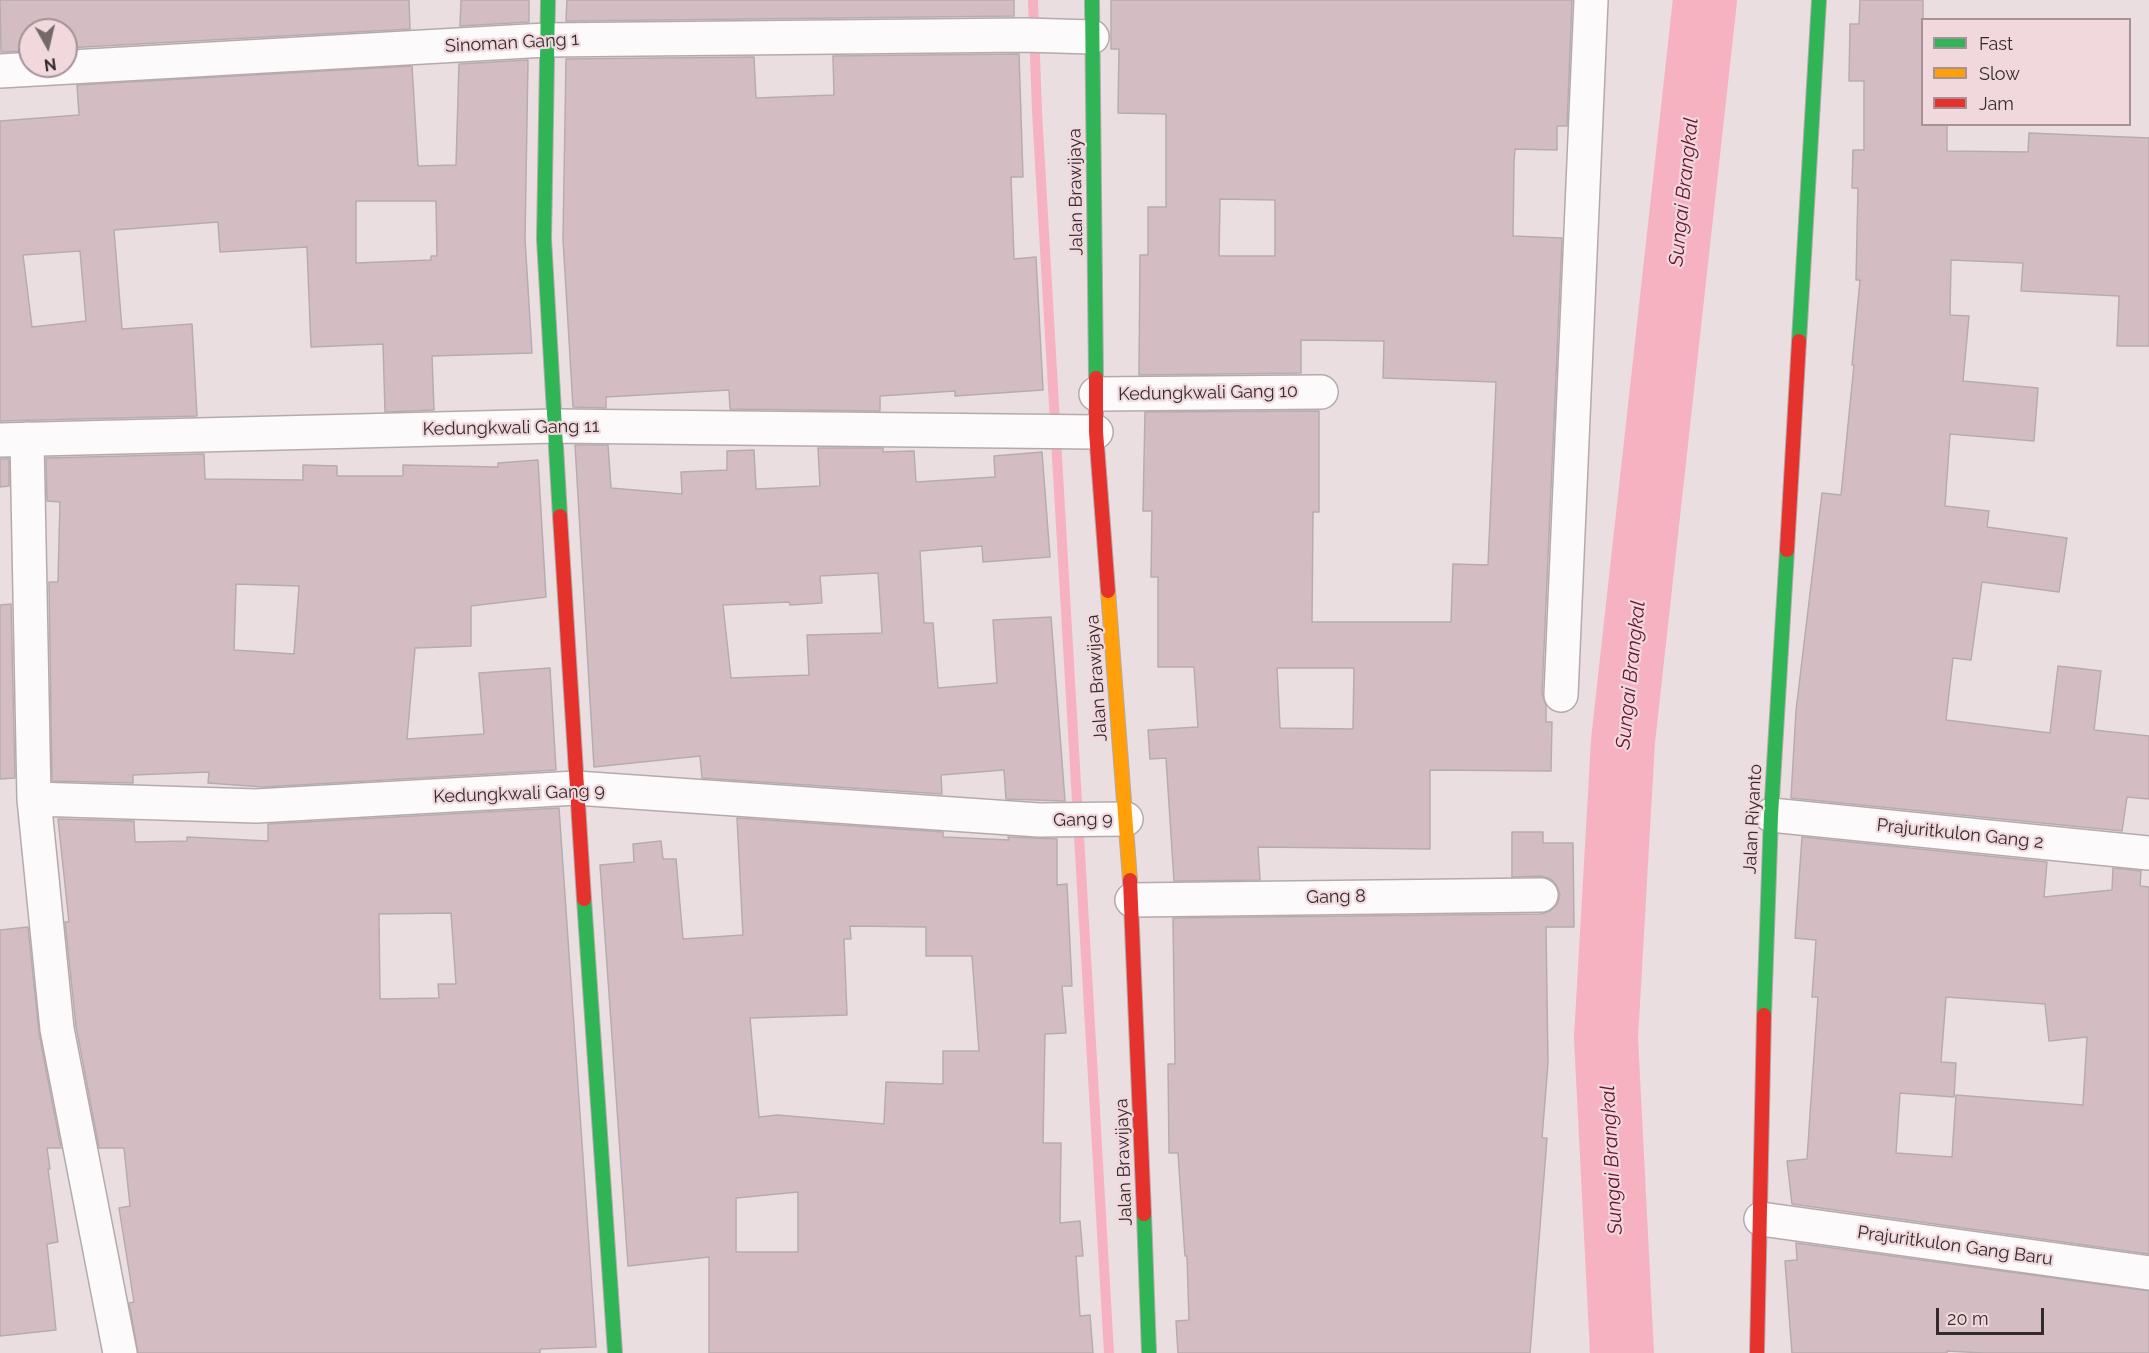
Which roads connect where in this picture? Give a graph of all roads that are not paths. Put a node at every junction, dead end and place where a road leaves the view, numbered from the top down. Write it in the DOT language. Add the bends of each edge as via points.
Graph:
graph roads {
  1 [pos="548,0"];
  2 [pos="1092,0"];
  3 [pos="1591,0"];
  4 [pos="1819,0"];
  5 [pos="1092,37"];
  6 [pos="546,40"];
  7 [pos="0,71"];
  8 [pos="1321,392"];
  9 [pos="1096,394"];
  10 [pos="556,426"];
  11 [pos="1083,432"];
  12 [pos="13,440"];
  13 [pos="1561,694"];
  14 [pos="576,789"];
  15 [pos="34,799"];
  16 [pos="1771,815"];
  17 [pos="1111,819"];
  18 [pos="1039,820"];
  19 [pos="2149,853"];
  20 [pos="1541,895"];
  21 [pos="1132,900"];
  22 [pos="1761,1219"];
  23 [pos="2149,1273"];
  24 [pos="120,1353"];
  25 [pos="615,1353"];
  26 [pos="1149,1353"];
  27 [pos="1757,1353"];
  1 -- 6 [label="street"];
  2 -- 5 [label="street, Jalan Brawijaya"];
  3 -- 13 [label="street"];
  4 -- 16 [label="street, Jalan Riyanto"];
  5 -- 6 [label="street, Sinoman Gang 1"];
  5 -- 9 [label="street, Jalan Brawijaya"];
  6 -- 7 [label="street, Sinoman Gang 1"];
  6 -- 10 [label="street" via="544,239"];
  8 -- 9 [label="street, Kedungkwali Gang 10"];
  9 -- 11 [label="street, Jalan Brawijaya"];
  10 -- 11 [label="street, Kedungkwali Gang 11"];
  10 -- 12 [label="street, Kedungkwali Gang 11"];
  10 -- 14 [label="street"];
  11 -- 17 [label="street, Jalan Brawijaya"];
  12 -- 15 [label="street"];
  14 -- 15 [label="street, Kedungkwali Gang 9" via="256,806"];
  14 -- 18 [label="street, Kedungkwali Gang 9"];
  14 -- 25 [label="street"];
  15 -- 24 [label="street" via="57,1029"];
  16 -- 19 [label="street, Prajuritkulon Gang 2"];
  16 -- 22 [label="street, Jalan Riyanto"];
  17 -- 18 [label="street, Gang 9"];
  17 -- 21 [label="street, Jalan Brawijaya"];
  20 -- 21 [label="street, Gang 8"];
  21 -- 26 [label="street, Jalan Brawijaya"];
  22 -- 23 [label="street, Prajuritkulon Gang Baru"];
  22 -- 27 [label="street, Jalan Riyanto"];
}
